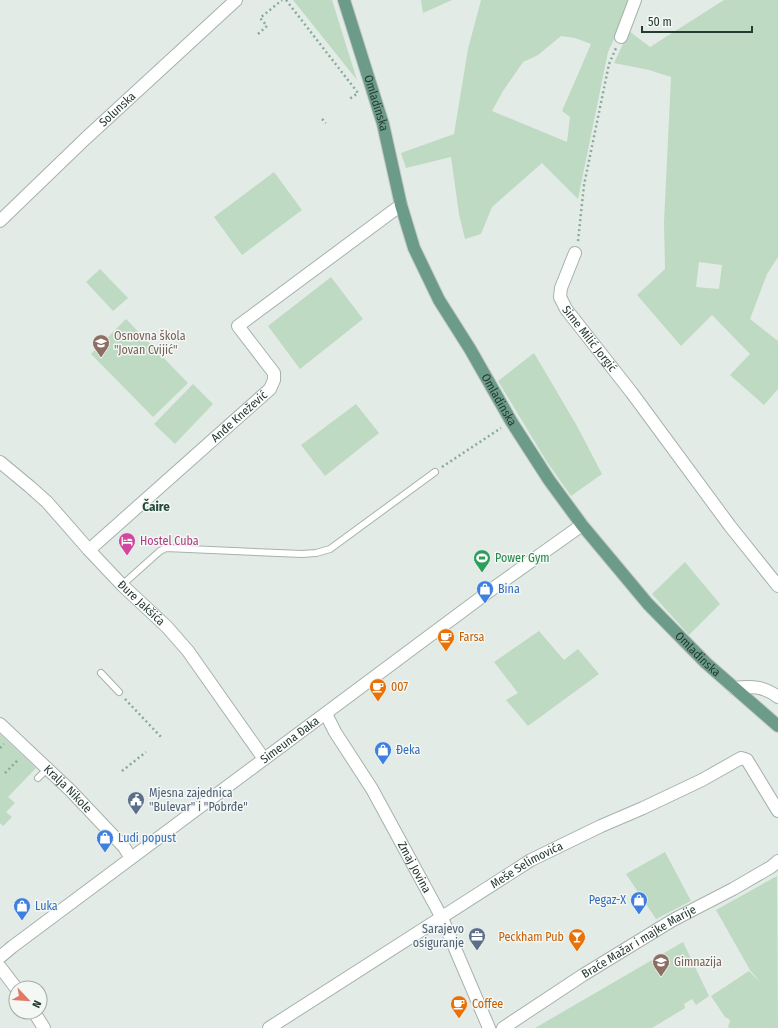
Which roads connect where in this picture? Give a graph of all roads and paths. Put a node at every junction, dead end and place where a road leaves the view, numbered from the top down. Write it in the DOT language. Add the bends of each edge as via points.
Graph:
graph roads {
  1 [pos="236,0"];
  2 [pos="282,0"];
  3 [pos="286,0"];
  4 [pos="344,0"];
  5 [pos="636,0"];
  6 [pos="258,34"];
  7 [pos="621,37"];
  8 [pos="348,100"];
  9 [pos="322,119"];
  10 [pos="326,123"];
  11 [pos="401,205"];
  12 [pos="0,221"];
  13 [pos="575,253"];
  14 [pos="505,434"];
  15 [pos="0,462"];
  16 [pos="435,472"];
  17 [pos="582,525"];
  18 [pos="89,550"];
  19 [pos="122,585"];
  20 [pos="778,586"];
  21 [pos="101,673"];
  22 [pos="734,688"];
  23 [pos="119,692"];
  24 [pos="778,697"];
  25 [pos="326,714"];
  26 [pos="0,724"];
  27 [pos="778,726"];
  28 [pos="162,738"];
  29 [pos="28,750"];
  30 [pos="146,752"];
  31 [pos="264,759"];
  32 [pos="47,769"];
  33 [pos="122,771"];
  34 [pos="5,773"];
  35 [pos="38,778"];
  36 [pos="778,811"];
  37 [pos="132,858"];
  38 [pos="778,861"];
  39 [pos="442,918"];
  40 [pos="0,957"];
  41 [pos="0,968"];
  42 [pos="10,980"];
  43 [pos="269,1028"];
  44 [pos="489,1028"];
  45 [pos="503,1028"];
  1 -- 12 [label="street, Solunska"];
  2 -- 6 [label="path" via="260,18 267,26"];
  3 -- 8 [label="path" via="358,93"];
  4 -- 11 [label="main road, Omladinska" via="383,124"];
  5 -- 7 [label="street"];
  7 -- 13 [label="path" via="609,64 584,185 580,236"];
  9 -- 10 [label="path"];
  11 -- 17 [label="main road, Omladinska" via="414,248 439,300 511,421"];
  11 -- 18 [label="street, Anđe Knežević" via="238,326 274,373 270,389"];
  13 -- 20 [label="street, Sime Milić Jorgić" via="561,288 560,297 566,309"];
  14 -- 16 [label="path" via="501,428"];
  15 -- 18 [label="street, Đure Jakšića" via="47,502"];
  16 -- 19 [label="lane" via="330,549 302,554 166,548"];
  17 -- 22 [label="main road, Omladinska" via="648,604"];
  17 -- 25 [label="street, Simeuna Đaka"];
  18 -- 19 [label="street, Đure Jakšića"];
  19 -- 31 [label="street, Đure Jakšića" via="167,627 188,651"];
  21 -- 23 [label="lane"];
  22 -- 24 [label="street" via="754,686"];
  22 -- 27 [label="main road, Omladinska"];
  23 -- 28 [label="path"];
  25 -- 31 [label="street, Simeuna Đaka"];
  25 -- 39 [label="street, Zmaj Jovina" via="372,789"];
  26 -- 29 [label="street, Kralja Nikole"];
  29 -- 32 [label="street, Kralja Nikole"];
  29 -- 34 [label="path"];
  30 -- 33 [label="path"];
  31 -- 37 [label="street, Simeuna Đaka"];
  32 -- 35 [label="lane"];
  32 -- 37 [label="street, Kralja Nikole" via="71,791"];
  36 -- 39 [label="street, Meše Selimovića" via="747,760 741,758 702,780 531,860"];
  37 -- 40 [label="street, Simeuna Đaka"];
  38 -- 45 [label="street, Braće Mažar i majke Marije" via="733,889 673,920"];
  39 -- 43 [label="street, Meše Selimovića"];
  39 -- 44 [label="street, Zmaj Jovina"];
  41 -- 42 [label="street"];
}
